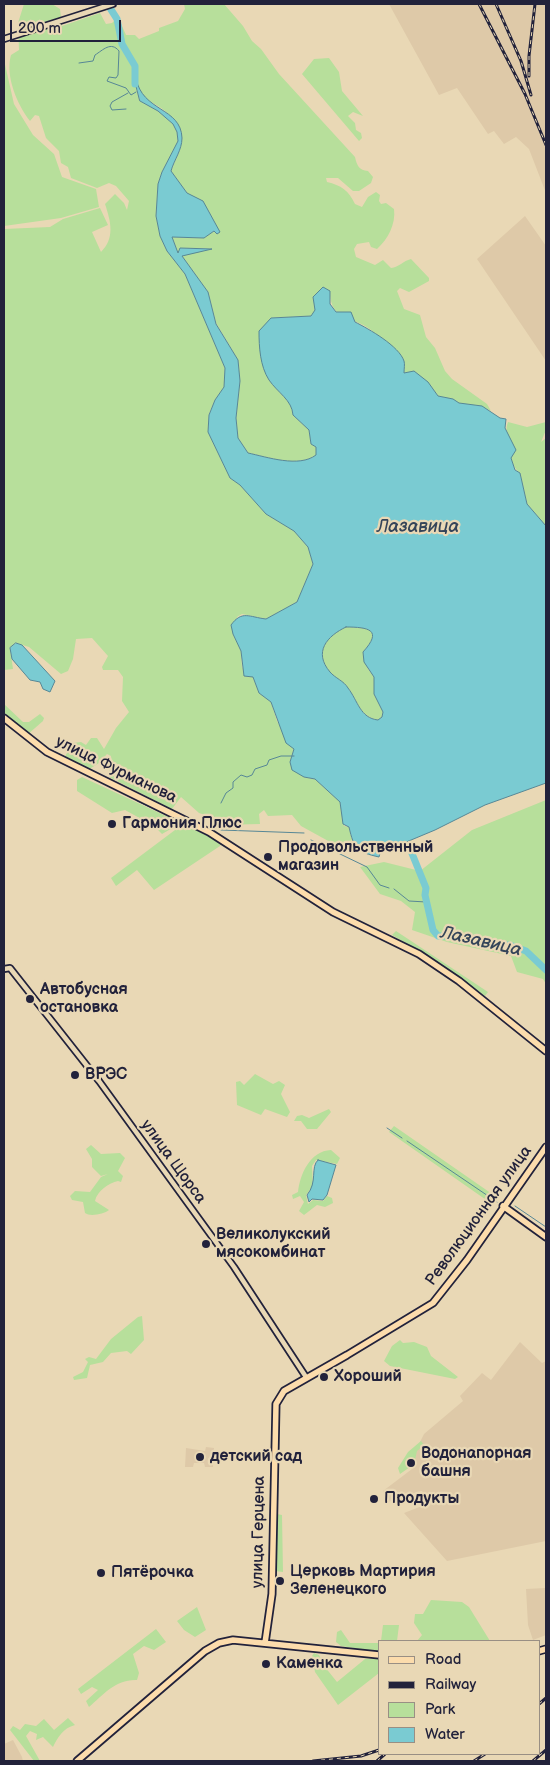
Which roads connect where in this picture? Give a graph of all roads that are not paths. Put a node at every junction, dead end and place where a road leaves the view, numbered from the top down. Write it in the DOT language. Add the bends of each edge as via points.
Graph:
graph roads {
  1 [pos="114,4"];
  2 [pos="4,39"];
  3 [pos="4,718"];
  4 [pos="4,969"];
  5 [pos="546,1051"];
  6 [pos="546,1147"];
  7 [pos="503,1206"];
  8 [pos="546,1237"];
  9 [pos="306,1377"];
  10 [pos="265,1643"];
  11 [pos="378,1655"];
  12 [pos="77,1761"];
  1 -- 2 [label="street"];
  3 -- 5 [label="main road, улица Фурманова" via="57,758 209,832 333,912 426,959 459,981"];
  4 -- 9 [label="street, улица Щорса" via="10,968 99,1081 234,1267"];
  6 -- 7 [label="main road, Революционная улица"];
  7 -- 8 [label="main road"];
  7 -- 9 [label="main road, Революционная улица" via="433,1303"];
  9 -- 10 [label="main road, улица Герцена" via="284,1391 276,1404 272,1594"];
  10 -- 11 [label="main road"];
  10 -- 12 [label="main road" via="233,1640 218,1643 205,1651"];
}
